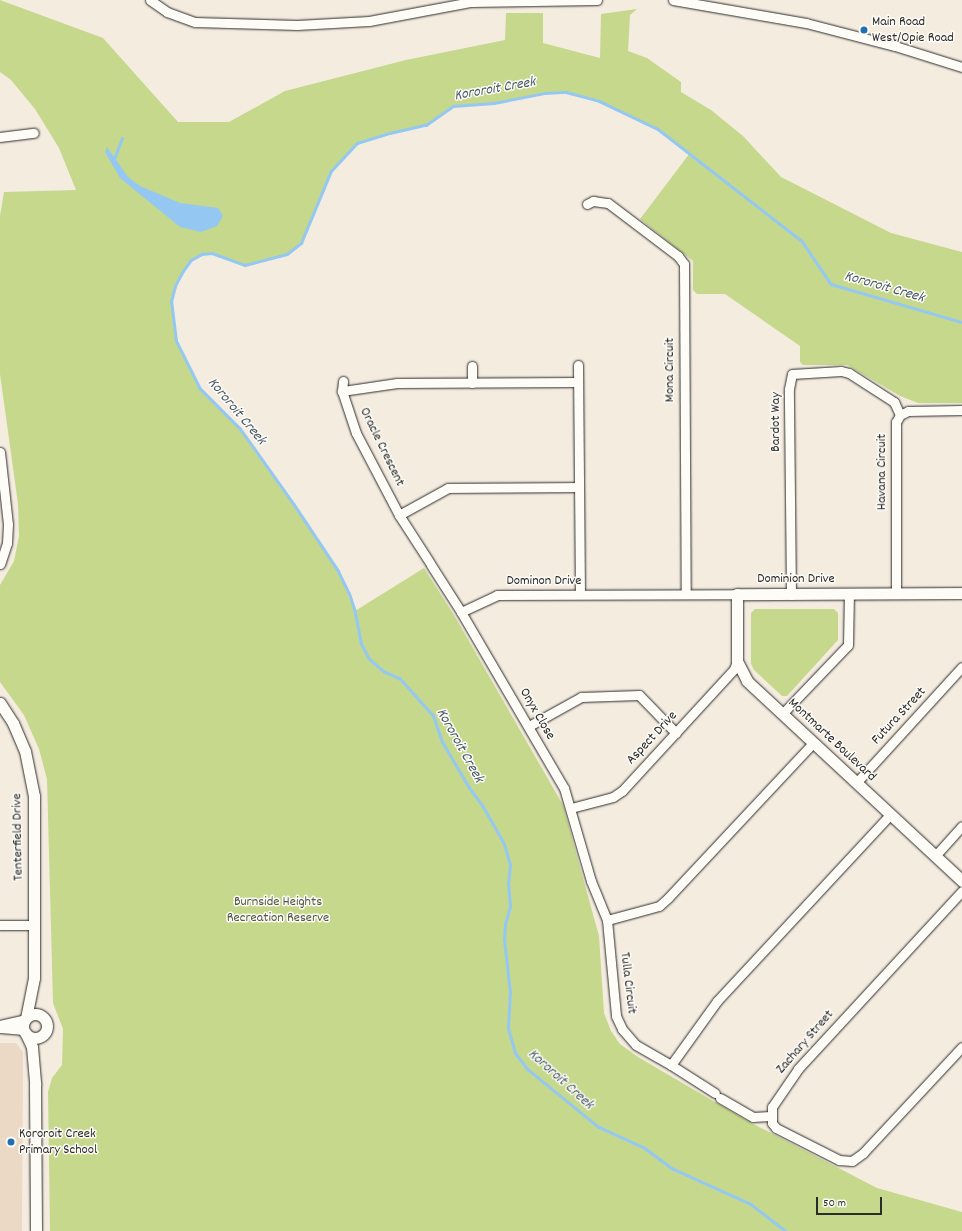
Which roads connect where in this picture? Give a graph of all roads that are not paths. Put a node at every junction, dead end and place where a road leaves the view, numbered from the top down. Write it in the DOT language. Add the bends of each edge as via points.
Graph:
graph roads {
  1 [pos="150,0"];
  2 [pos="507,0"];
  3 [pos="597,0"];
  4 [pos="673,0"];
  5 [pos="962,66"];
  6 [pos="34,133"];
  7 [pos="0,137"];
  8 [pos="587,204"];
  9 [pos="578,365"];
  10 [pos="472,366"];
  11 [pos="343,381"];
  12 [pos="472,382"];
  13 [pos="578,382"];
  14 [pos="342,391"];
  15 [pos="962,410"];
  16 [pos="900,415"];
  17 [pos="0,452"];
  18 [pos="579,487"];
  19 [pos="399,515"];
  20 [pos="3,542"];
  21 [pos="0,564"];
  22 [pos="430,564"];
  23 [pos="962,593"];
  24 [pos="580,594"];
  25 [pos="630,594"];
  26 [pos="686,594"];
  27 [pos="737,594"];
  28 [pos="849,594"];
  29 [pos="896,594"];
  30 [pos="791,595"];
  31 [pos="461,612"];
  32 [pos="737,662"];
  33 [pos="962,667"];
  34 [pos="0,703"];
  35 [pos="782,714"];
  36 [pos="529,726"];
  37 [pos="676,733"];
  38 [pos="813,743"];
  39 [pos="856,783"];
  40 [pos="571,808"];
  41 [pos="890,814"];
  42 [pos="962,826"];
  43 [pos="935,856"];
  44 [pos="962,881"];
  45 [pos="595,888"];
  46 [pos="962,891"];
  47 [pos="607,920"];
  48 [pos="0,925"];
  49 [pos="34,925"];
  50 [pos="34,978"];
  51 [pos="43,1017"];
  52 [pos="26,1025"];
  53 [pos="0,1027"];
  54 [pos="46,1033"];
  55 [pos="962,1047"];
  56 [pos="671,1065"];
  57 [pos="35,1085"];
  58 [pos="770,1116"];
  59 [pos="36,1231"];
  1 -- 2 [label="street" via="167,12 195,22 297,25 350,24 471,2"];
  2 -- 3 [label="street"];
  4 -- 5 [label="street" via="813,25"];
  6 -- 7 [label="street"];
  8 -- 26 [label="street, Mona Circuit" via="594,201 608,203 678,256 684,264"];
  9 -- 13 [label="street"];
  10 -- 12 [label="street"];
  11 -- 14 [label="street"];
  12 -- 13 [label="street, Oracle Crescent"];
  12 -- 14 [label="street, Oracle Crescent" via="397,383"];
  13 -- 18 [label="street"];
  14 -- 19 [label="street, Oracle Crescent" via="356,433"];
  15 -- 16 [label="street" via="908,411"];
  16 -- 29 [label="street, Havana Circuit" via="896,422"];
  16 -- 30 [label="street, Bardot Way" via="894,402 850,373 841,371 792,374 789,389"];
  17 -- 20 [label="street" via="7,504"];
  18 -- 19 [label="street" via="448,488"];
  18 -- 24 [label="street"];
  19 -- 22 [label="street, Oracle Crescent"];
  20 -- 21 [label="street"];
  22 -- 31 [label="street, Onyx Close"];
  23 -- 29 [label="street, Dominion Drive"];
  24 -- 25 [label="street, Dominon Drive"];
  24 -- 31 [label="street, Dominon Drive" via="497,595"];
  25 -- 26 [label="street, Dominion Drive"];
  26 -- 27 [label="street, Dominion Drive"];
  27 -- 30 [label="street, Dominion Drive"];
  27 -- 32 [label="street, Montmarte Boulevard"];
  28 -- 29 [label="street, Dominion Drive"];
  28 -- 30 [label="street, Dominion Drive"];
  28 -- 35 [label="street" via="848,645"];
  31 -- 36 [label="street, Onyx Close"];
  32 -- 35 [label="street, Montmarte Boulevard" via="747,681"];
  32 -- 37 [label="street, Aspect Drive" via="734,669"];
  33 -- 39 [label="street, Futura Street"];
  34 -- 49 [label="street, Tenterfield Drive" via="20,737 32,781"];
  35 -- 38 [label="street, Montmarte Boulevard"];
  36 -- 37 [label="street" via="580,696 638,695"];
  36 -- 40 [label="street, Onyx Close" via="564,788"];
  37 -- 40 [label="street, Aspect Drive" via="614,797"];
  38 -- 39 [label="street, Montmarte Boulevard"];
  38 -- 47 [label="street" via="659,906"];
  39 -- 41 [label="street, Montmarte Boulevard"];
  40 -- 45 [label="street, Onyx Close"];
  41 -- 43 [label="street, Montmarte Boulevard"];
  41 -- 56 [label="street" via="717,1001"];
  42 -- 43 [label="street"];
  43 -- 44 [label="street, Montmarte Boulevard"];
  45 -- 47 [label="street, Tulla Circuit"];
  46 -- 58 [label="street, Zachary Street" via="798,1068 772,1107"];
  47 -- 56 [label="street, Tulla Circuit" via="614,1006 619,1022 636,1045"];
  48 -- 49 [label="street"];
  49 -- 50 [label="street, Tenterfield Drive"];
  50 -- 51 [label="street, Tenterfield Drive"];
  50 -- 52 [label="street, Tenterfield Drive"];
  51 -- 52 [label="street" via="34,1014"];
  51 -- 54 [label="street" via="48,1026"];
  52 -- 53 [label="street"];
  52 -- 54 [label="street" via="36,1038"];
  52 -- 57 [label="street, Tenterfield Drive" via="34,1058"];
  54 -- 57 [label="street, Tenterfield Drive" via="41,1046"];
  55 -- 58 [label="street" via="863,1153 852,1161 839,1160 776,1128"];
  56 -- 58 [label="street, Tulla Circuit" via="753,1117"];
  57 -- 59 [label="street, Tenterfield Drive"];
}
